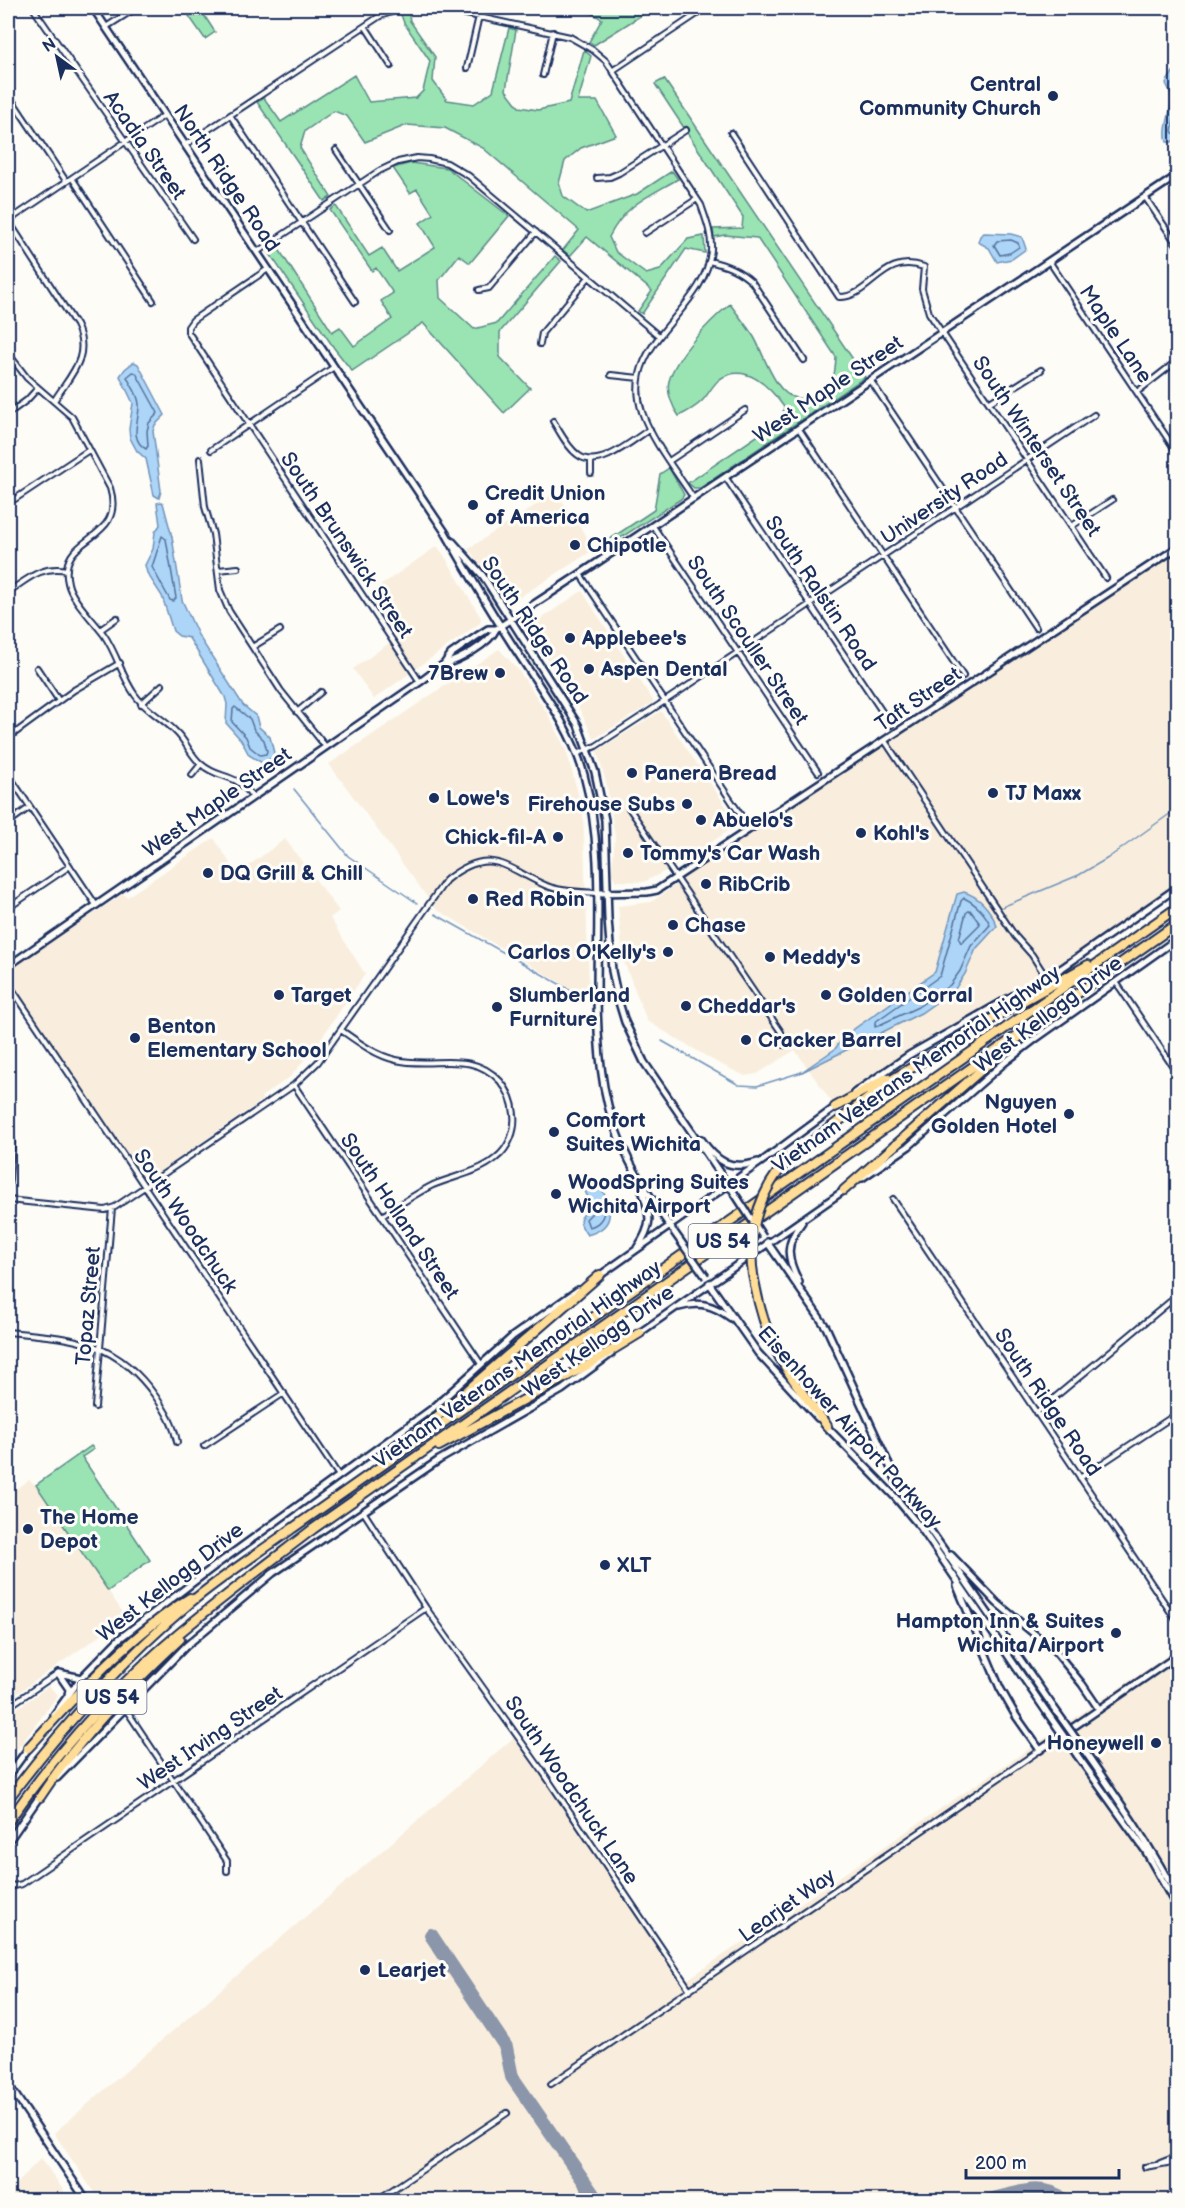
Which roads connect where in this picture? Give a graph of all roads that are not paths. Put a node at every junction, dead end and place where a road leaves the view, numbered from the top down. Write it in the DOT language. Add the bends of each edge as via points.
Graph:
graph roads {
  1 [pos="33,8"];
  2 [pos="93,8"];
  3 [pos="136,8"];
  4 [pos="403,8"];
  5 [pos="439,8"];
  6 [pos="706,8"];
  7 [pos="479,16"];
  8 [pos="364,26"];
  9 [pos="106,27"];
  10 [pos="553,32"];
  11 [pos="391,66"];
  12 [pos="467,68"];
  13 [pos="612,70"];
  14 [pos="543,75"];
  15 [pos="8,94"];
  16 [pos="165,115"];
  17 [pos="230,115"];
  18 [pos="686,130"];
  19 [pos="731,134"];
  20 [pos="124,142"];
  21 [pos="185,145"];
  22 [pos="662,146"];
  23 [pos="336,150"];
  24 [pos="1178,175"];
  25 [pos="72,178"];
  26 [pos="597,178"];
  27 [pos="66,181"];
  28 [pos="359,184"];
  29 [pos="1145,196"];
  30 [pos="697,199"];
  31 [pos="8,221"];
  32 [pos="302,223"];
  33 [pos="390,230"];
  34 [pos="536,232"];
  35 [pos="645,233"];
  36 [pos="193,239"];
  37 [pos="1178,246"];
  38 [pos="257,252"];
  39 [pos="709,261"];
  40 [pos="1049,261"];
  41 [pos="268,269"];
  42 [pos="589,277"];
  43 [pos="479,290"];
  44 [pos="153,301"];
  45 [pos="355,302"];
  46 [pos="943,332"];
  47 [pos="659,336"];
  48 [pos="540,344"];
  49 [pos="8,353"];
  50 [pos="804,360"];
  51 [pos="1178,360"];
  52 [pos="334,367"];
  53 [pos="1041,370"];
  54 [pos="611,375"];
  55 [pos="639,378"];
  56 [pos="871,381"];
  57 [pos="38,388"];
  58 [pos="1137,392"];
  59 [pos="54,401"];
  60 [pos="356,401"];
  61 [pos="990,402"];
  62 [pos="745,410"];
  63 [pos="8,414"];
  64 [pos="1094,415"];
  65 [pos="553,421"];
  66 [pos="249,425"];
  67 [pos="650,429"];
  68 [pos="799,429"];
  69 [pos="89,450"];
  70 [pos="211,450"];
  71 [pos="1178,454"];
  72 [pos="200,459"];
  73 [pos="591,460"];
  74 [pos="1028,460"];
  75 [pos="669,461"];
  76 [pos="591,473"];
  77 [pos="726,478"];
  78 [pos="15,499"];
  79 [pos="694,499"];
  80 [pos="1112,500"];
  81 [pos="956,508"];
  82 [pos="1072,525"];
  83 [pos="653,526"];
  84 [pos="446,533"];
  85 [pos="1178,547"];
  86 [pos="884,556"];
  87 [pos="238,568"];
  88 [pos="67,570"];
  89 [pos="218,570"];
  90 [pos="580,574"];
  91 [pos="1106,578"];
  92 [pos="8,592"];
  93 [pos="810,605"];
  94 [pos="117,618"];
  95 [pos="511,620"];
  96 [pos="498,628"];
  97 [pos="1036,628"];
  98 [pos="100,630"];
  99 [pos="280,630"];
  100 [pos="254,646"];
  101 [pos="738,653"];
  102 [pos="120,663"];
  103 [pos="37,668"];
  104 [pos="963,676"];
  105 [pos="420,682"];
  106 [pos="162,685"];
  107 [pos="321,692"];
  108 [pos="59,701"];
  109 [pos="665,701"];
  110 [pos="141,704"];
  111 [pos="297,712"];
  112 [pos="891,725"];
  113 [pos="8,738"];
  114 [pos="885,741"];
  115 [pos="326,747"];
  116 [pos="587,750"];
  117 [pos="577,754"];
  118 [pos="201,764"];
  119 [pos="818,772"];
  120 [pos="8,774"];
  121 [pos="192,775"];
  122 [pos="253,797"];
  123 [pos="30,807"];
  124 [pos="629,808"];
  125 [pos="744,820"];
  126 [pos="8,823"];
  127 [pos="70,866"];
  128 [pos="676,878"];
  129 [pos="1178,887"];
  130 [pos="597,893"];
  131 [pos="608,893"];
  132 [pos="96,905"];
  133 [pos="1178,907"];
  134 [pos="8,908"];
  135 [pos="1178,923"];
  136 [pos="1178,938"];
  137 [pos="1129,941"];
  138 [pos="8,966"];
  139 [pos="1046,977"];
  140 [pos="1116,982"];
  141 [pos="8,983"];
  142 [pos="1038,1020"];
  143 [pos="341,1030"];
  144 [pos="784,1045"];
  145 [pos="926,1058"];
  146 [pos="1178,1074"];
  147 [pos="294,1085"];
  148 [pos="835,1107"];
  149 [pos="8,1114"];
  150 [pos="688,1127"];
  151 [pos="765,1159"];
  152 [pos="637,1178"];
  153 [pos="729,1185"];
  154 [pos="145,1188"];
  155 [pos="844,1190"];
  156 [pos="8,1191"];
  157 [pos="892,1198"];
  158 [pos="8,1200"];
  159 [pos="112,1208"];
  160 [pos="382,1216"];
  161 [pos="805,1217"];
  162 [pos="673,1230"];
  163 [pos="768,1243"];
  164 [pos="635,1251"];
  165 [pos="600,1275"];
  166 [pos="710,1283"];
  167 [pos="1178,1295"];
  168 [pos="809,1302"];
  169 [pos="674,1308"];
  170 [pos="739,1327"];
  171 [pos="8,1332"];
  172 [pos="640,1333"];
  173 [pos="99,1348"];
  174 [pos="482,1364"];
  175 [pos="284,1393"];
  176 [pos="95,1407"];
  177 [pos="1036,1413"];
  178 [pos="1176,1414"];
  179 [pos="1178,1420"];
  180 [pos="826,1426"];
  181 [pos="177,1442"];
  182 [pos="204,1446"];
  183 [pos="409,1462"];
  184 [pos="339,1476"];
  185 [pos="1080,1478"];
  186 [pos="356,1485"];
  187 [pos="363,1511"];
  188 [pos="942,1545"];
  189 [pos="235,1570"];
  190 [pos="951,1573"];
  191 [pos="234,1590"];
  192 [pos="426,1608"];
  193 [pos="1178,1623"];
  194 [pos="1178,1655"];
  195 [pos="58,1673"];
  196 [pos="81,1678"];
  197 [pos="68,1695"];
  198 [pos="8,1707"];
  199 [pos="125,1708"];
  200 [pos="1099,1709"];
  201 [pos="28,1748"];
  202 [pos="1040,1750"];
  203 [pos="8,1776"];
  204 [pos="174,1781"];
  205 [pos="40,1797"];
  206 [pos="8,1799"];
  207 [pos="8,1822"];
  208 [pos="8,1842"];
  209 [pos="227,1871"];
  210 [pos="8,1884"];
  211 [pos="1177,1898"];
  212 [pos="1178,1909"];
  213 [pos="690,1989"];
  214 [pos="8,2084"];
  215 [pos="551,2084"];
  216 [pos="507,2113"];
  217 [pos="1178,2156"];
  218 [pos="1178,2161"];
  219 [pos="1157,2164"];
  220 [pos="1145,2167"];
  221 [pos="86,2200"];
  222 [pos="377,2200"];
  1 -- 20 [label="street, Acadia Street"];
  2 -- 9 [label="main road, North Ridge Road"];
  3 -- 9 [label="street"];
  4 -- 8 [label="street"];
  5 -- 7 [label="street"];
  6 -- 13 [label="street"];
  7 -- 10 [label="street"];
  7 -- 12 [label="street"];
  8 -- 11 [label="street"];
  8 -- 17 [label="street"];
  9 -- 16 [label="main road, North Ridge Road"];
  10 -- 13 [label="street" via="593,50"];
  10 -- 14 [label="street"];
  13 -- 22 [label="street"];
  15 -- 27 [label="street"];
  16 -- 20 [label="street"];
  16 -- 21 [label="main road, North Ridge Road"];
  17 -- 21 [label="street"];
  17 -- 32 [label="street"];
  18 -- 22 [label="street"];
  19 -- 46 [label="street, South Winterset Street" via="839,297 848,297 903,263 924,267 922,289 929,313"];
  20 -- 25 [label="street"];
  20 -- 36 [label="street, Acadia Street"];
  21 -- 38 [label="main road, North Ridge Road"];
  22 -- 26 [label="street" via="619,173"];
  22 -- 30 [label="street"];
  23 -- 28 [label="street"];
  24 -- 29 [label="main road, West Maple Street"];
  25 -- 27 [label="street"];
  25 -- 44 [label="street"];
  27 -- 31 [label="street"];
  28 -- 32 [label="street"];
  28 -- 33 [label="street"];
  28 -- 34 [label="street" via="406,160 447,163 469,176"];
  29 -- 37 [label="street"];
  29 -- 40 [label="main road, West Maple Street"];
  30 -- 35 [label="street"];
  30 -- 39 [label="street" via="709,226"];
  31 -- 59 [label="street" via="82,339 80,361"];
  32 -- 38 [label="street"];
  32 -- 45 [label="street"];
  34 -- 42 [label="street"];
  34 -- 43 [label="street" via="489,288"];
  38 -- 41 [label="main road, North Ridge Road"];
  39 -- 47 [label="street" via="701,285"];
  39 -- 50 [label="street" via="727,265 752,282"];
  40 -- 46 [label="main road, West Maple Street"];
  40 -- 58 [label="street, Maple Lane"];
  41 -- 52 [label="main road, North Ridge Road"];
  41 -- 66 [label="street, South Brunswick Street" via="188,327"];
  42 -- 47 [label="street"];
  42 -- 48 [label="street" via="542,333"];
  46 -- 56 [label="main road, West Maple Street"];
  46 -- 61 [label="street, South Winterset Street"];
  47 -- 55 [label="street"];
  49 -- 57 [label="street"];
  51 -- 58 [label="street"];
  52 -- 60 [label="main road, North Ridge Road"];
  52 -- 66 [label="street"];
  53 -- 61 [label="street"];
  54 -- 55 [label="street"];
  55 -- 67 [label="street" via="642,412"];
  56 -- 68 [label="main road, West Maple Street"];
  56 -- 81 [label="street"];
  57 -- 59 [label="street"];
  57 -- 63 [label="street"];
  58 -- 71 [label="street, Maple Lane"];
  59 -- 69 [label="street" via="72,417"];
  60 -- 84 [label="main road, South Ridge Road"];
  61 -- 74 [label="street, South Winterset Street"];
  62 -- 75 [label="street"];
  64 -- 74 [label="street, University Road"];
  65 -- 73 [label="street" via="577,455"];
  66 -- 70 [label="street"];
  66 -- 105 [label="street, South Brunswick Street"];
  67 -- 73 [label="street" via="609,455"];
  67 -- 75 [label="street"];
  68 -- 77 [label="main road, West Maple Street"];
  68 -- 86 [label="street"];
  69 -- 78 [label="street"];
  69 -- 88 [label="street" via="110,488 113,508 105,526 75,550"];
  72 -- 89 [label="street"];
  73 -- 76 [label="street"];
  74 -- 81 [label="street, University Road"];
  74 -- 82 [label="street, South Winterset Street"];
  75 -- 79 [label="street"];
  77 -- 79 [label="main road, West Maple Street"];
  77 -- 93 [label="street, South Ralstin Road"];
  79 -- 83 [label="main road, West Maple Street"];
  80 -- 82 [label="street"];
  81 -- 86 [label="street, University Road"];
  81 -- 97 [label="street"];
  82 -- 91 [label="street, South Winterset Street"];
  83 -- 90 [label="main road, West Maple Street"];
  83 -- 101 [label="street, South Scouller Street"];
  84 -- 95 [label="main road, South Ridge Road" via="483,576"];
  84 -- 96 [label="main road, South Ridge Road"];
  85 -- 114 [label="main road, Taft Street"];
  86 -- 93 [label="street, University Road"];
  86 -- 104 [label="street"];
  87 -- 89 [label="street"];
  88 -- 92 [label="street" via="46,568"];
  88 -- 98 [label="street" via="68,585"];
  89 -- 100 [label="street" via="220,590"];
  90 -- 95 [label="main road, West Maple Street"];
  90 -- 109 [label="street"];
  93 -- 101 [label="street, University Road"];
  93 -- 112 [label="street, South Ralstin Road"];
  94 -- 98 [label="street"];
  95 -- 96 [label="main road, West Maple Street"];
  95 -- 116 [label="main road, South Ridge Road" via="564,701"];
  96 -- 105 [label="main road, West Maple Street" via="493,636 456,662 444,664"];
  96 -- 117 [label="main road, South Ridge Road" via="562,722"];
  98 -- 102 [label="street"];
  99 -- 100 [label="street"];
  100 -- 111 [label="street"];
  101 -- 109 [label="street, University Road"];
  101 -- 119 [label="street, South Scouller Street"];
  102 -- 108 [label="street"];
  102 -- 110 [label="street"];
  103 -- 108 [label="street"];
  105 -- 115 [label="main road, West Maple Street"];
  106 -- 110 [label="street"];
  107 -- 111 [label="street"];
  108 -- 113 [label="street"];
  109 -- 116 [label="street, University Road"];
  109 -- 125 [label="street"];
  110 -- 118 [label="street" via="178,734"];
  111 -- 115 [label="street"];
  114 -- 128 [label="main road, Taft Street"];
  114 -- 139 [label="street"];
  115 -- 122 [label="main road, West Maple Street"];
  116 -- 117 [label="street, University Road"];
  116 -- 131 [label="main road, Eisenhower Airport Parkway" via="605,820"];
  117 -- 130 [label="main road, Eisenhower Airport Parkway" via="595,828"];
  118 -- 121 [label="street"];
  118 -- 122 [label="street" via="237,780"];
  120 -- 123 [label="street"];
  122 -- 132 [label="main road, West Maple Street"];
  123 -- 126 [label="street"];
  123 -- 127 [label="street"];
  124 -- 128 [label="street"];
  127 -- 132 [label="street"];
  127 -- 134 [label="street"];
  128 -- 131 [label="main road, Taft Street" via="652,891"];
  128 -- 144 [label="street" via="781,1032"];
  129 -- 139 [label="main road, West Kellogg Drive"];
  130 -- 131 [label="main road, Taft Street"];
  130 -- 143 [label="street" via="549,887 501,863 470,863 446,880"];
  130 -- 152 [label="main road, Eisenhower Airport Parkway" via="598,1025 603,1078 612,1119"];
  131 -- 150 [label="main road, Eisenhower Airport Parkway" via="612,971 625,1022 644,1062"];
  132 -- 138 [label="main road, West Maple Street"];
  133 -- 137 [label="highway, Vietnam Veterans Memorial Highway / US 54"];
  135 -- 142 [label="highway, Vietnam Veterans Memorial Highway / US 54"];
  136 -- 140 [label="main road, West Kellogg Drive"];
  137 -- 145 [label="highway"];
  137 -- 186 [label="highway, Vietnam Veterans Memorial Highway / US 54"];
  139 -- 148 [label="main road, West Kellogg Drive" via="909,1055"];
  140 -- 146 [label="street"];
  140 -- 155 [label="main road, West Kellogg Drive" via="1023,1048 909,1146"];
  141 -- 154 [label="street, South Woodchuck"];
  142 -- 155 [label="highway"];
  142 -- 183 [label="highway, Vietnam Veterans Memorial Highway / US 54"];
  143 -- 147 [label="street" via="318,1062"];
  143 -- 160 [label="street" via="366,1048 394,1060 421,1064 463,1061 487,1069 508,1092 514,1110 513,1129 506,1147 487,1165 434,1185"];
  145 -- 148 [label="highway"];
  145 -- 180 [label="highway, bridge" via="786,1162 768,1187 755,1217 752,1243 760,1309 787,1370"];
  147 -- 154 [label="street"];
  147 -- 160 [label="street, South Holland Street"];
  148 -- 151 [label="main road, West Kellogg Drive"];
  149 -- 156 [label="street" via="12,1143"];
  150 -- 151 [label="main road" via="711,1153 728,1164 746,1166"];
  150 -- 153 [label="main road, Eisenhower Airport Parkway"];
  151 -- 153 [label="main road, West Kellogg Drive"];
  152 -- 162 [label="main road, Eisenhower Airport Parkway"];
  152 -- 164 [label="main road" via="650,1216 648,1230"];
  153 -- 162 [label="main road, West Kellogg Drive"];
  153 -- 163 [label="main road, Eisenhower Airport Parkway, bridge"];
  154 -- 159 [label="street"];
  154 -- 175 [label="street, South Woodchuck"];
  155 -- 161 [label="main road, West Kellogg Drive"];
  157 -- 177 [label="street, South Ridge Road"];
  158 -- 159 [label="street"];
  159 -- 173 [label="street, Topaz Street"];
  160 -- 174 [label="street, South Holland Street"];
  161 -- 163 [label="main road, West Kellogg Drive"];
  161 -- 168 [label="main road" via="792,1235 789,1255"];
  162 -- 164 [label="main road, West Kellogg Drive"];
  162 -- 166 [label="main road, Eisenhower Airport Parkway, bridge"];
  163 -- 166 [label="main road, West Kellogg Drive"];
  163 -- 168 [label="main road, Eisenhower Airport Parkway"];
  164 -- 165 [label="main road, West Kellogg Drive"];
  165 -- 174 [label="main road, West Kellogg Drive" via="530,1323"];
  165 -- 186 [label="highway"];
  166 -- 169 [label="main road, West Kellogg Drive"];
  166 -- 170 [label="main road, Eisenhower Airport Parkway"];
  167 -- 177 [label="street"];
  168 -- 188 [label="main road, Eisenhower Airport Parkway" via="826,1327 898,1484"];
  169 -- 170 [label="main road" via="708,1304"];
  169 -- 172 [label="main road, West Kellogg Drive"];
  170 -- 180 [label="main road, Eisenhower Airport Parkway" via="770,1368"];
  171 -- 173 [label="street" via="78,1340"];
  172 -- 183 [label="highway"];
  172 -- 187 [label="main road, West Kellogg Drive" via="562,1390 463,1444"];
  173 -- 176 [label="street, Topaz Street"];
  173 -- 181 [label="street" via="116,1356 145,1382 169,1417"];
  174 -- 184 [label="main road, West Kellogg Drive" via="433,1408"];
  175 -- 182 [label="street"];
  175 -- 184 [label="street, South Woodchuck"];
  177 -- 185 [label="street, South Ridge Road"];
  178 -- 179 [label="street"];
  178 -- 185 [label="street"];
  180 -- 190 [label="main road, Eisenhower Airport Parkway" via="921,1528"];
  183 -- 191 [label="highway, Vietnam Veterans Memorial Highway / US 54"];
  184 -- 196 [label="main road, West Kellogg Drive" via="119,1639"];
  185 -- 193 [label="street, South Ridge Road"];
  186 -- 189 [label="highway, Vietnam Veterans Memorial Highway / US 54"];
  187 -- 192 [label="street"];
  187 -- 199 [label="main road, West Kellogg Drive" via="249,1592 186,1646"];
  188 -- 200 [label="main road" via="997,1603 1055,1651"];
  188 -- 211 [label="main road, Eisenhower Airport Parkway, bridge" via="1135,1824"];
  189 -- 201 [label="highway" via="179,1605 106,1664"];
  189 -- 206 [label="highway, Vietnam Veterans Memorial Highway / US 54" via="190,1603 115,1671 52,1740"];
  190 -- 202 [label="main road" via="1000,1688"];
  190 -- 212 [label="main road, Eisenhower Airport Parkway, bridge" via="1144,1850"];
  191 -- 205 [label="highway" via="165,1653 85,1737"];
  191 -- 207 [label="highway, Vietnam Veterans Memorial Highway / US 54" via="128,1681 56,1759"];
  192 -- 204 [label="street, West Irving Street"];
  192 -- 213 [label="street, South Woodchuck Lane"];
  194 -- 200 [label="main road"];
  195 -- 196 [label="main road"];
  195 -- 197 [label="main road" via="69,1689"];
  195 -- 198 [label="street"];
  196 -- 197 [label="main road, West Kellogg Drive"];
  197 -- 201 [label="main road, West Kellogg Drive"];
  199 -- 204 [label="street"];
  199 -- 205 [label="main road, West Kellogg Drive"];
  200 -- 202 [label="main road"];
  201 -- 203 [label="main road, West Kellogg Drive"];
  202 -- 213 [label="street, Learjet Way"];
  204 -- 209 [label="street" via="228,1862"];
  204 -- 210 [label="street, West Irving Street" via="22,1884"];
  205 -- 208 [label="main road, West Kellogg Drive"];
  213 -- 215 [label="street, Learjet Way"];
  214 -- 221 [label="main road"];
  216 -- 222 [label="street"];
  217 -- 219 [label="street"];
  218 -- 219 [label="street"];
  219 -- 220 [label="street"];
}
